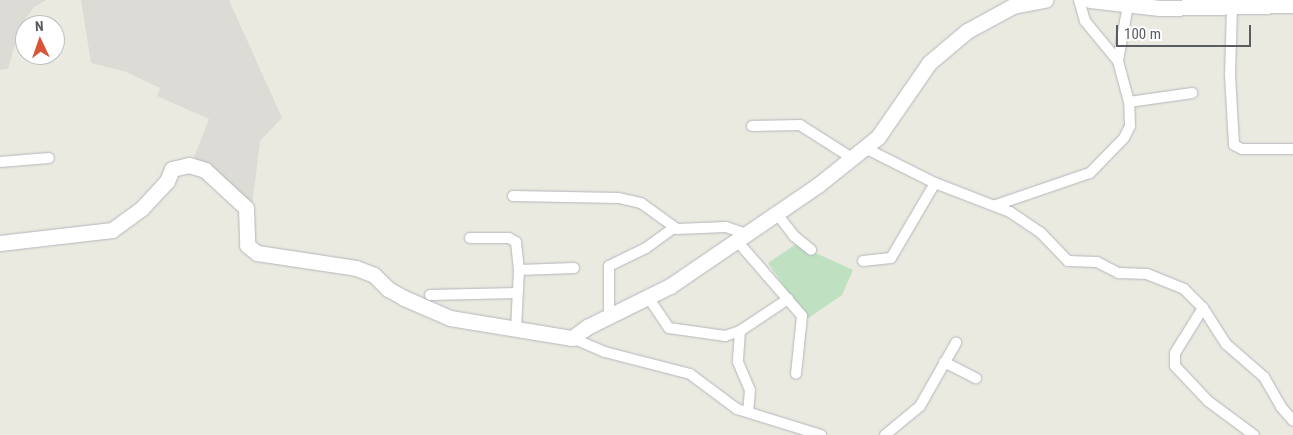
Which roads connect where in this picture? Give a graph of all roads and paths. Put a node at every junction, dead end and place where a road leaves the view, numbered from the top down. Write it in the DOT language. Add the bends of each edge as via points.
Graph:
graph roads {
  1 [pos="1045,0"];
  2 [pos="1079,0"];
  3 [pos="1090,0"];
  4 [pos="1198,4"];
  5 [pos="1293,4"];
  6 [pos="1128,5"];
  7 [pos="1232,8"];
  8 [pos="1118,61"];
  9 [pos="1192,93"];
  10 [pos="1129,102"];
  11 [pos="752,126"];
  12 [pos="865,148"];
  13 [pos="1293,149"];
  14 [pos="49,158"];
  15 [pos="852,158"];
  16 [pos="0,162"];
  17 [pos="935,183"];
  18 [pos="512,196"];
  19 [pos="996,205"];
  20 [pos="777,214"];
  21 [pos="674,228"];
  22 [pos="470,238"];
  23 [pos="743,238"];
  24 [pos="0,242"];
  25 [pos="812,250"];
  26 [pos="863,261"];
  27 [pos="574,268"];
  28 [pos="518,270"];
  29 [pos="517,293"];
  30 [pos="430,295"];
  31 [pos="648,297"];
  32 [pos="788,299"];
  33 [pos="1203,308"];
  34 [pos="609,316"];
  35 [pos="516,330"];
  36 [pos="740,331"];
  37 [pos="572,338"];
  38 [pos="956,343"];
  39 [pos="944,362"];
  40 [pos="796,374"];
  41 [pos="976,378"];
  42 [pos="748,412"];
  43 [pos="1293,421"];
  44 [pos="820,435"];
  45 [pos="885,435"];
  46 [pos="1254,435"];
  1 -- 12 [label="street" via="1001,11 950,44 925,68 889,125"];
  2 -- 8 [label="street" via="1085,21"];
  3 -- 6 [label="street"];
  4 -- 6 [label="street"];
  4 -- 7 [label="street"];
  5 -- 7 [label="street"];
  6 -- 8 [label="street"];
  7 -- 13 [label="street" via="1230,74 1234,145 1242,149"];
  8 -- 10 [label="street"];
  9 -- 10 [label="street"];
  10 -- 19 [label="street" via="1131,122 1127,135 1094,170"];
  11 -- 15 [label="street" via="800,125"];
  12 -- 15 [label="street"];
  12 -- 17 [label="street"];
  14 -- 16 [label="street"];
  15 -- 20 [label="street"];
  17 -- 19 [label="street"];
  17 -- 26 [label="street" via="891,258"];
  18 -- 21 [label="street" via="627,199 641,203"];
  19 -- 33 [label="street" via="1040,232 1068,261 1097,262 1119,274 1152,276 1184,289"];
  20 -- 23 [label="street"];
  20 -- 25 [label="street" via="794,236"];
  21 -- 23 [label="street" via="734,228"];
  21 -- 34 [label="street" via="646,248 609,266"];
  22 -- 28 [label="street" via="513,239 517,245"];
  23 -- 31 [label="street"];
  23 -- 32 [label="street"];
  24 -- 35 [label="street" via="112,230 142,208 167,181 172,169 189,165 205,170 246,208 246,241 250,249 270,256 356,268 432,312 463,322"];
  27 -- 28 [label="street"];
  28 -- 29 [label="street"];
  29 -- 30 [label="street"];
  29 -- 35 [label="street"];
  31 -- 34 [label="street"];
  31 -- 36 [label="street" via="669,328 725,336"];
  32 -- 36 [label="street"];
  32 -- 40 [label="street" via="802,319"];
  33 -- 43 [label="street" via="1226,344 1264,377"];
  33 -- 46 [label="street" via="1175,353 1175,366 1208,401"];
  34 -- 37 [label="street"];
  35 -- 37 [label="street"];
  36 -- 42 [label="street" via="738,362 750,390"];
  37 -- 42 [label="street" via="605,352 690,374 728,404"];
  38 -- 39 [label="street"];
  39 -- 41 [label="street"];
  39 -- 45 [label="street" via="920,406"];
  42 -- 44 [label="street"];
}
